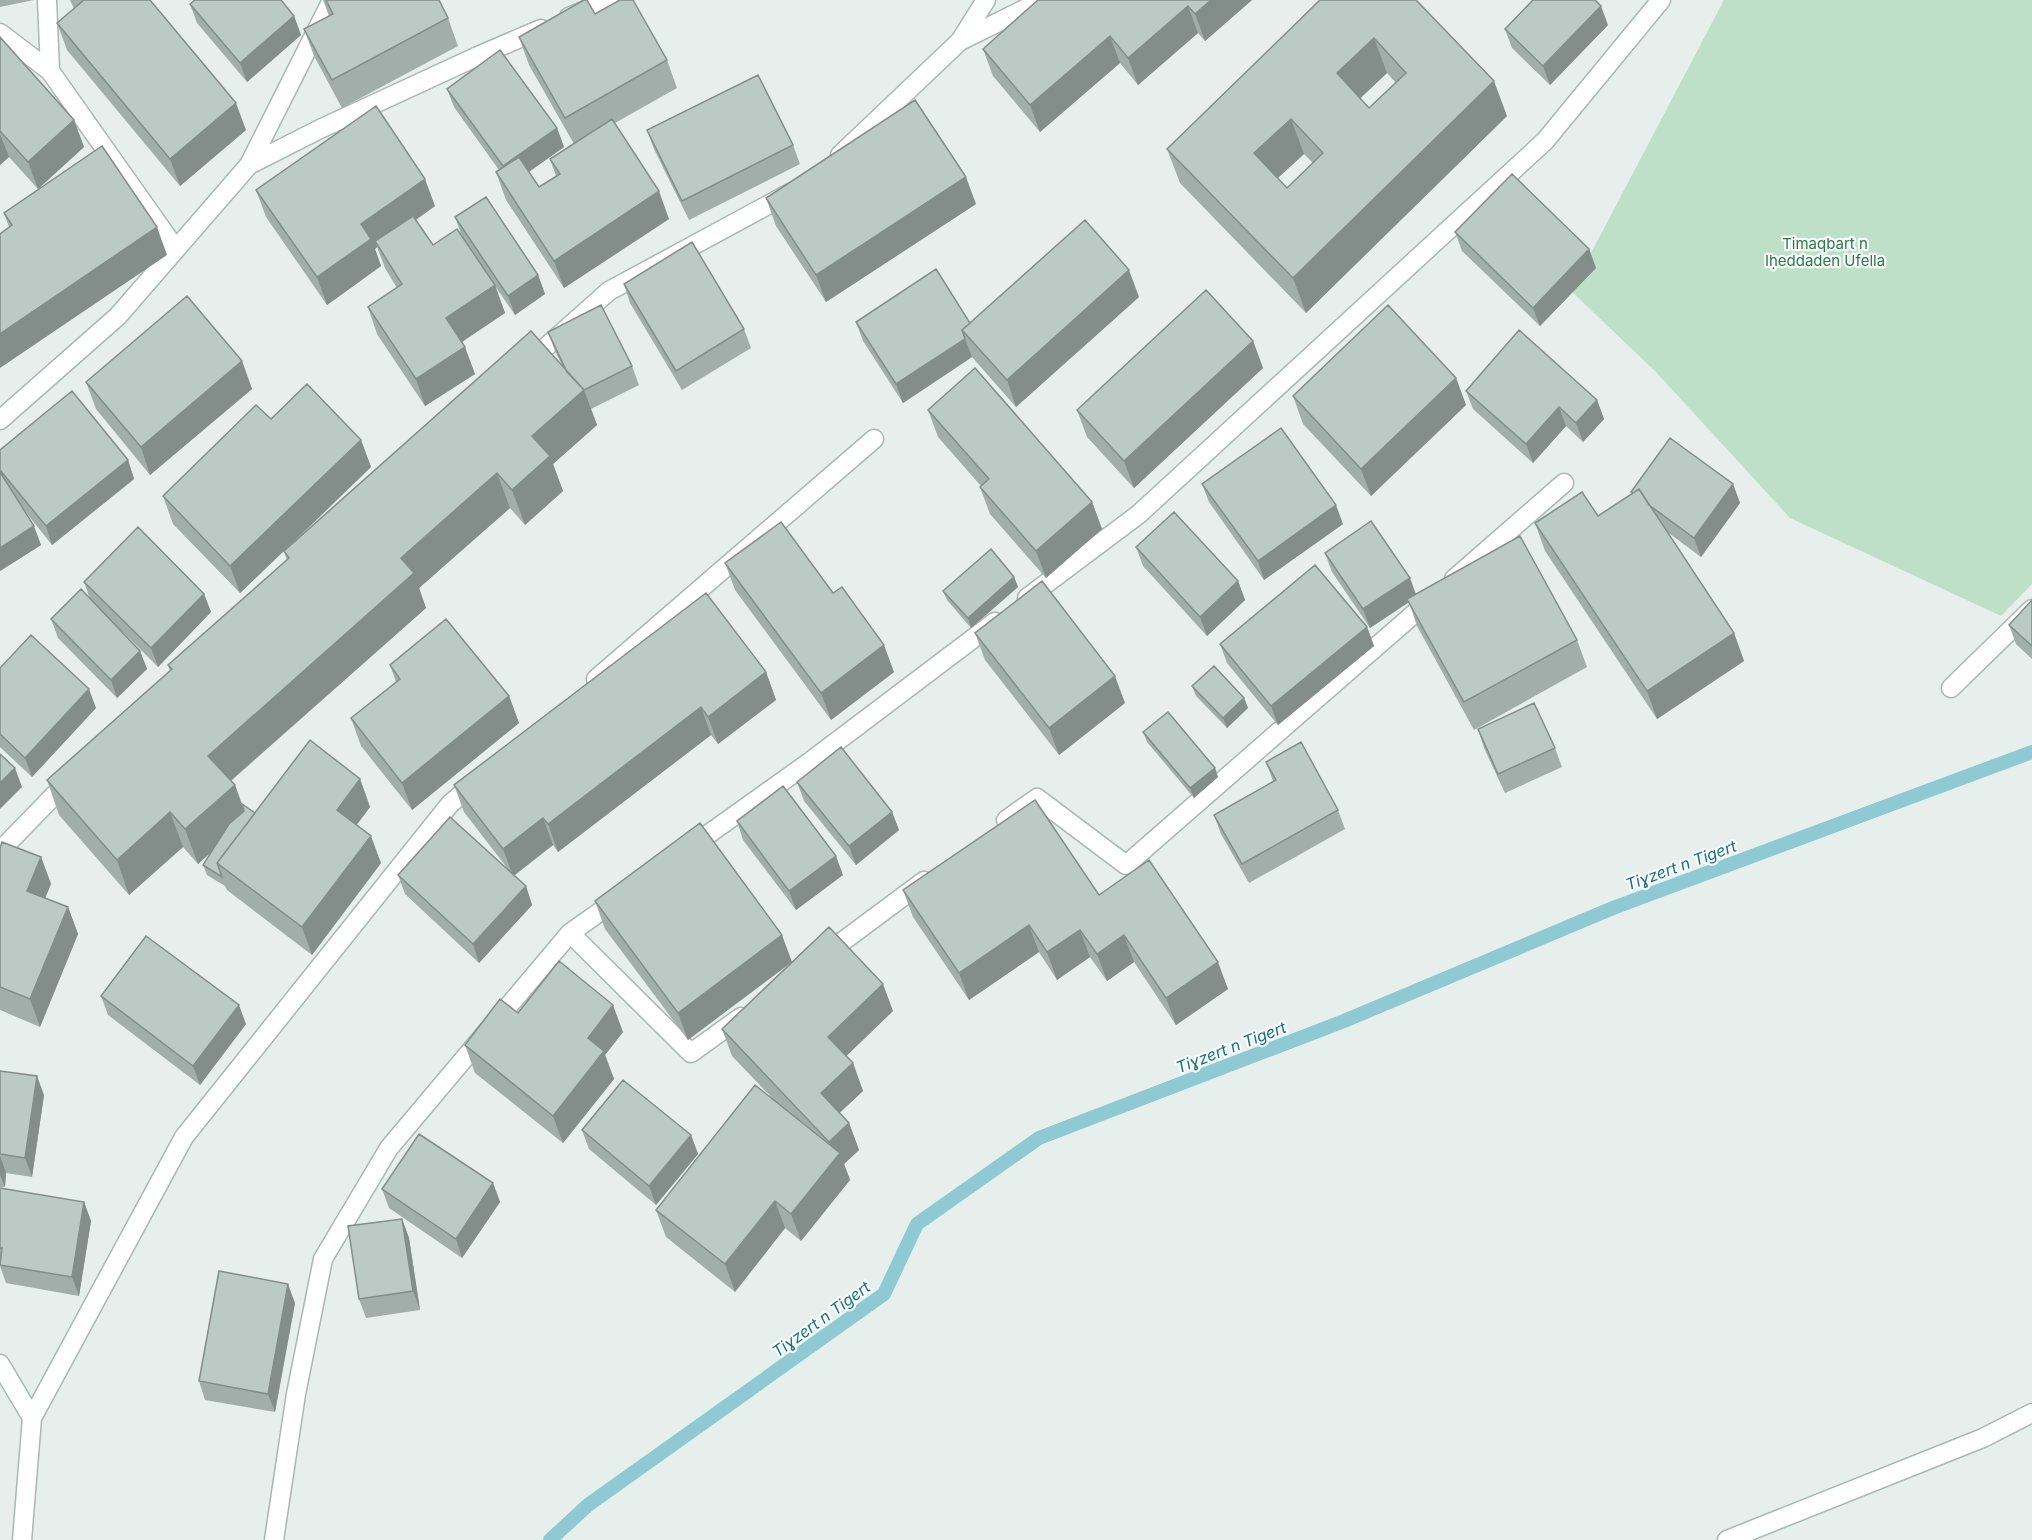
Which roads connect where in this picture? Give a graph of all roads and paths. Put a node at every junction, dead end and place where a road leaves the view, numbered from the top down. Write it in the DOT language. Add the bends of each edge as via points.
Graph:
graph roads {
  1 [pos="47,0"];
  2 [pos="332,0"];
  3 [pos="609,0"];
  4 [pos="986,0"];
  5 [pos="1043,0"];
  6 [pos="1661,0"];
  7 [pos="0,33"];
  8 [pos="960,41"];
  9 [pos="50,71"];
  10 [pos="249,165"];
  11 [pos="829,165"];
  12 [pos="802,186"];
  13 [pos="175,248"];
  14 [pos="512,377"];
  15 [pos="0,420"];
  16 [pos="874,439"];
  17 [pos="1564,483"];
  18 [pos="2032,609"];
  19 [pos="1951,687"];
  20 [pos="586,688"];
  21 [pos="80,769"];
  22 [pos="486,773"];
  23 [pos="989,833"];
  24 [pos="0,851"];
  25 [pos="676,857"];
  26 [pos="941,869"];
  27 [pos="628,891"];
  28 [pos="570,933"];
  29 [pos="806,968"];
  30 [pos="758,1003"];
  31 [pos="0,1364"];
  32 [pos="2032,1413"];
  33 [pos="32,1418"];
  34 [pos="22,1540"];
  35 [pos="274,1540"];
  36 [pos="1727,1540"];
  1 -- 9 [label="street"];
  2 -- 10 [label="street"];
  3 -- 10 [label="street" via="478,56"];
  4 -- 8 [label="street"];
  5 -- 8 [label="street"];
  6 -- 25 [label="street" via="1545,141 1138,514 811,761"];
  7 -- 9 [label="street"];
  8 -- 11 [label="street"];
  9 -- 13 [label="street"];
  10 -- 13 [label="street"];
  12 -- 14 [label="street" via="609,291"];
  13 -- 15 [label="street" via="118,316"];
  16 -- 20 [label="street"];
  17 -- 23 [label="street" via="1126,865 1037,798"];
  18 -- 19 [label="street"];
  21 -- 24 [label="street"];
  22 -- 33 [label="street" via="450,804 184,1137"];
  26 -- 29 [label="street"];
  27 -- 28 [label="street"];
  28 -- 30 [label="street" via="691,1053"];
  28 -- 35 [label="street" via="389,1148 323,1259 296,1394"];
  31 -- 33 [label="street"];
  32 -- 36 [label="street" via="1983,1438"];
  33 -- 34 [label="street"];
}
